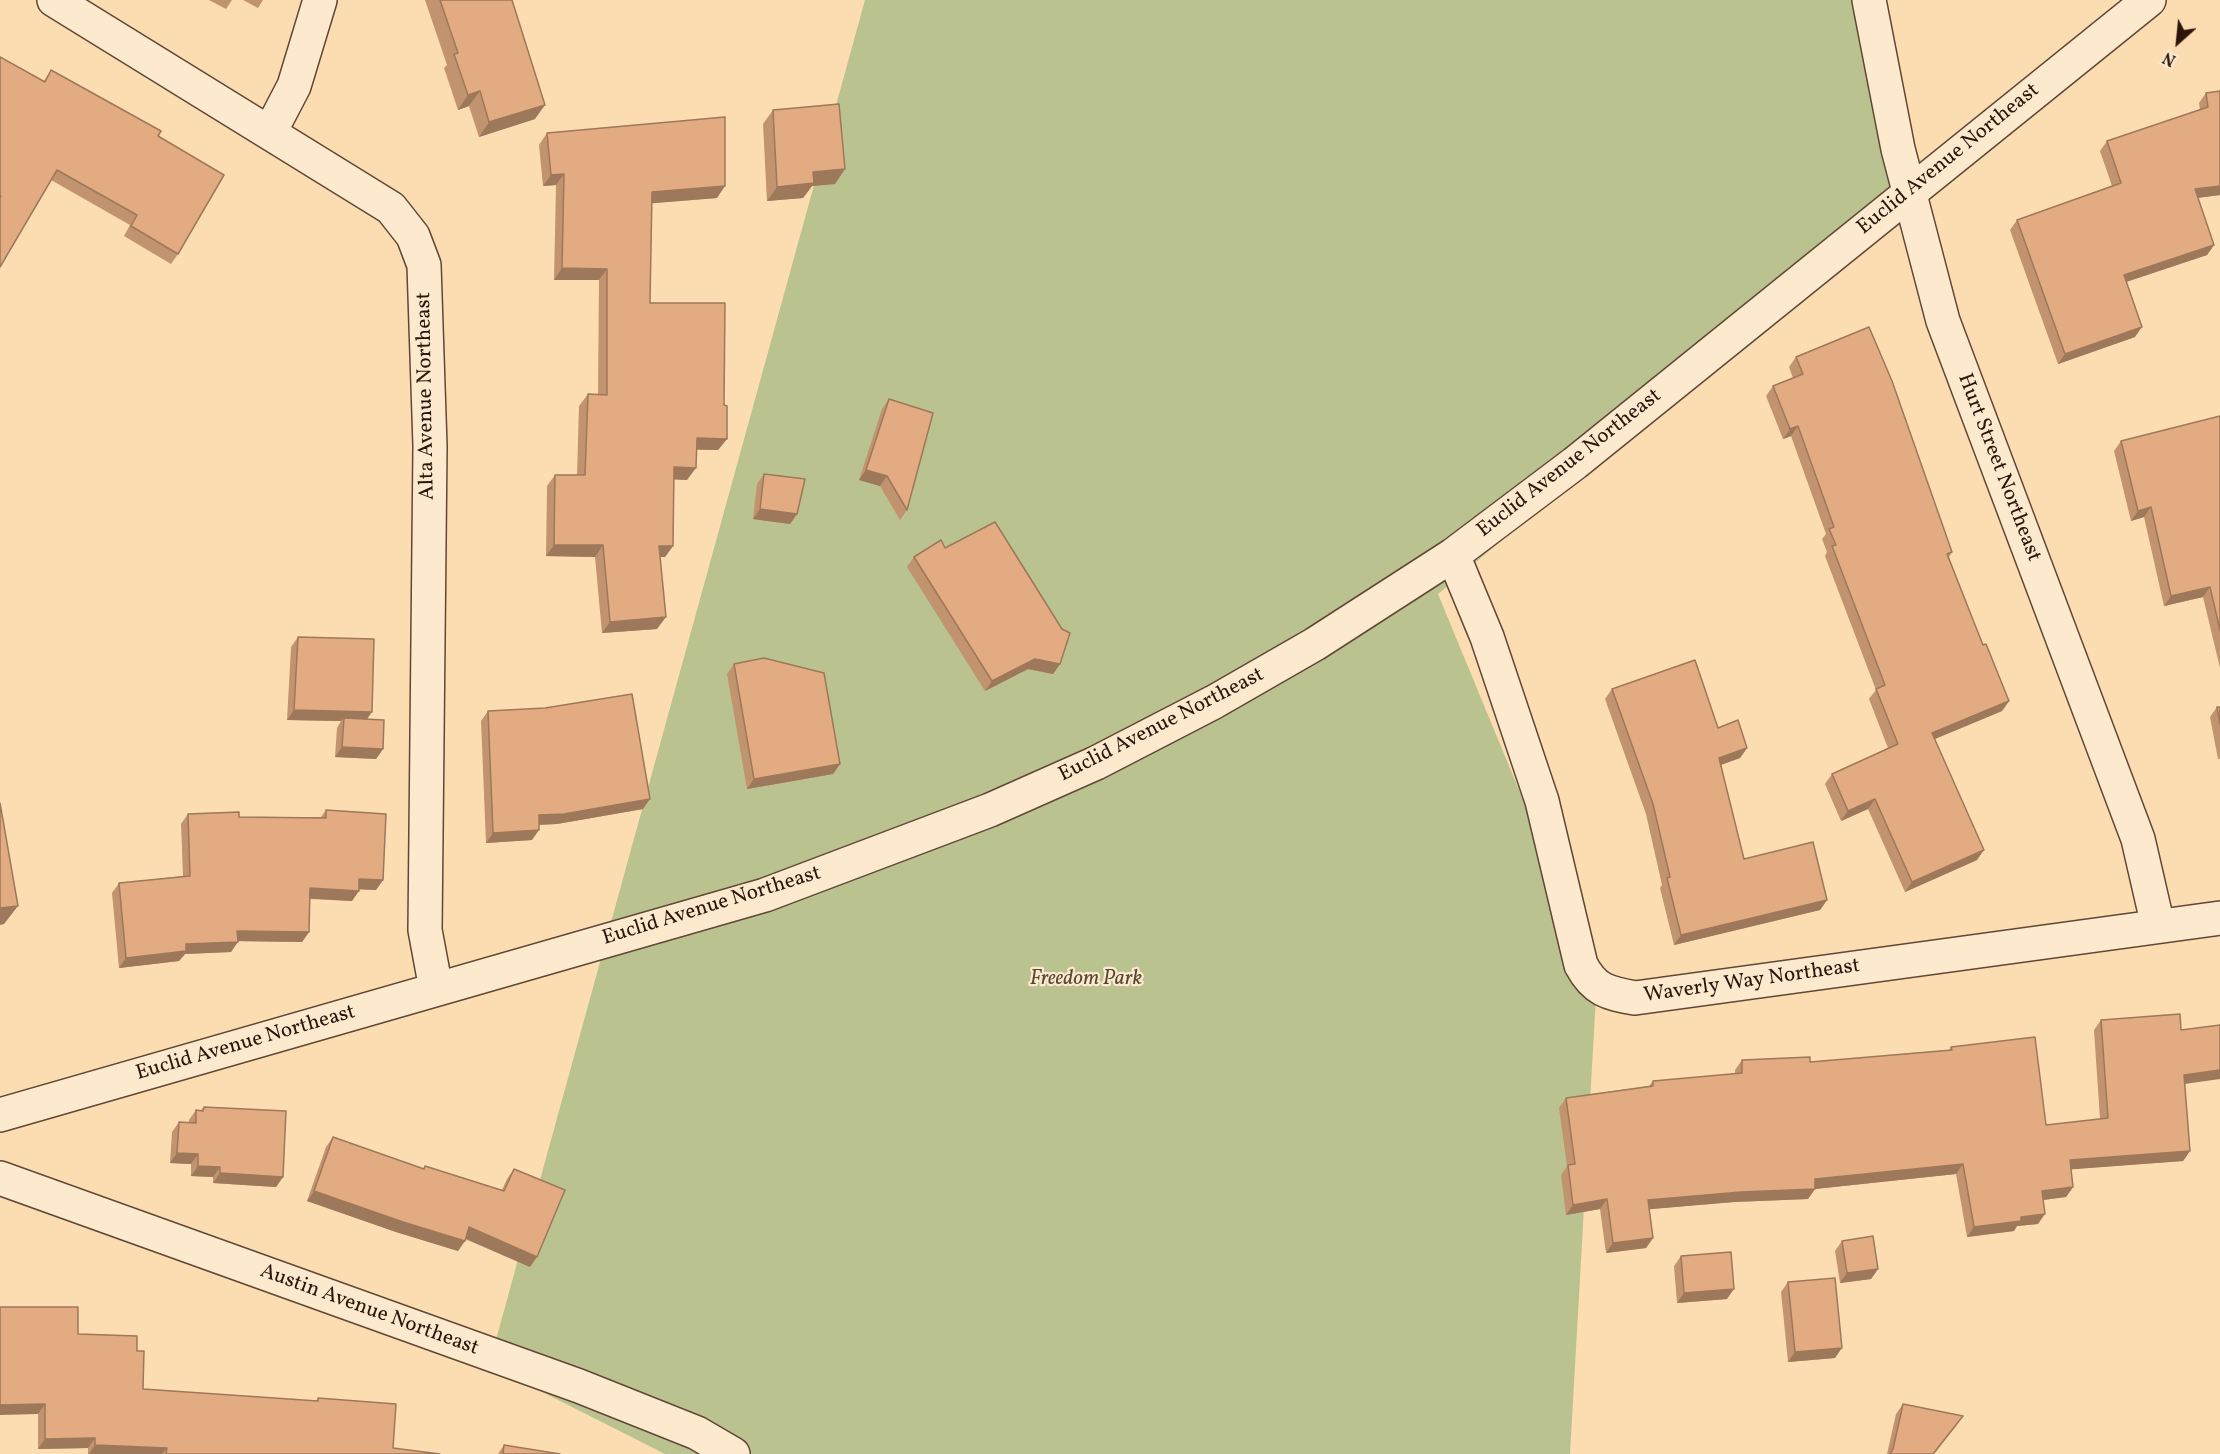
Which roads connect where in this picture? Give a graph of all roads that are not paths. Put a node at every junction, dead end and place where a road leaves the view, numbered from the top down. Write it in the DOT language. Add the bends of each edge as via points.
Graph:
graph roads {
  1 [pos="54,0"];
  2 [pos="320,0"];
  3 [pos="1869,0"];
  4 [pos="2149,0"];
  5 [pos="270,132"];
  6 [pos="1909,191"];
  7 [pos="1452,555"];
  8 [pos="2220,918"];
  9 [pos="2158,927"];
  10 [pos="436,989"];
  11 [pos="0,1115"];
  12 [pos="0,1179"];
  13 [pos="733,1454"];
  1 -- 5 [label="street, Alta Avenue Northeast"];
  2 -- 5 [label="street" via="294,86"];
  3 -- 6 [label="street, Hurt Street Northeast" via="1890,115"];
  4 -- 6 [label="street, Euclid Avenue Northeast"];
  5 -- 10 [label="street, Alta Avenue Northeast" via="392,208 413,236 424,266 430,446 424,930"];
  6 -- 7 [label="street, Euclid Avenue Northeast" via="1575,463"];
  6 -- 9 [label="street, Hurt Street Northeast" via="1943,321 2138,839"];
  7 -- 9 [label="street, Waverly Way Northeast" via="1487,637 1542,801 1581,965 1587,977 1604,992 1635,998"];
  7 -- 10 [label="street, Euclid Avenue Northeast" via="1316,644 1214,702 1096,763 990,810 765,895"];
  8 -- 9 [label="street, Waverly Way Northeast"];
  10 -- 11 [label="street, Euclid Avenue Northeast"];
  12 -- 13 [label="street, Austin Avenue Northeast" via="579,1386 697,1433"];
}
